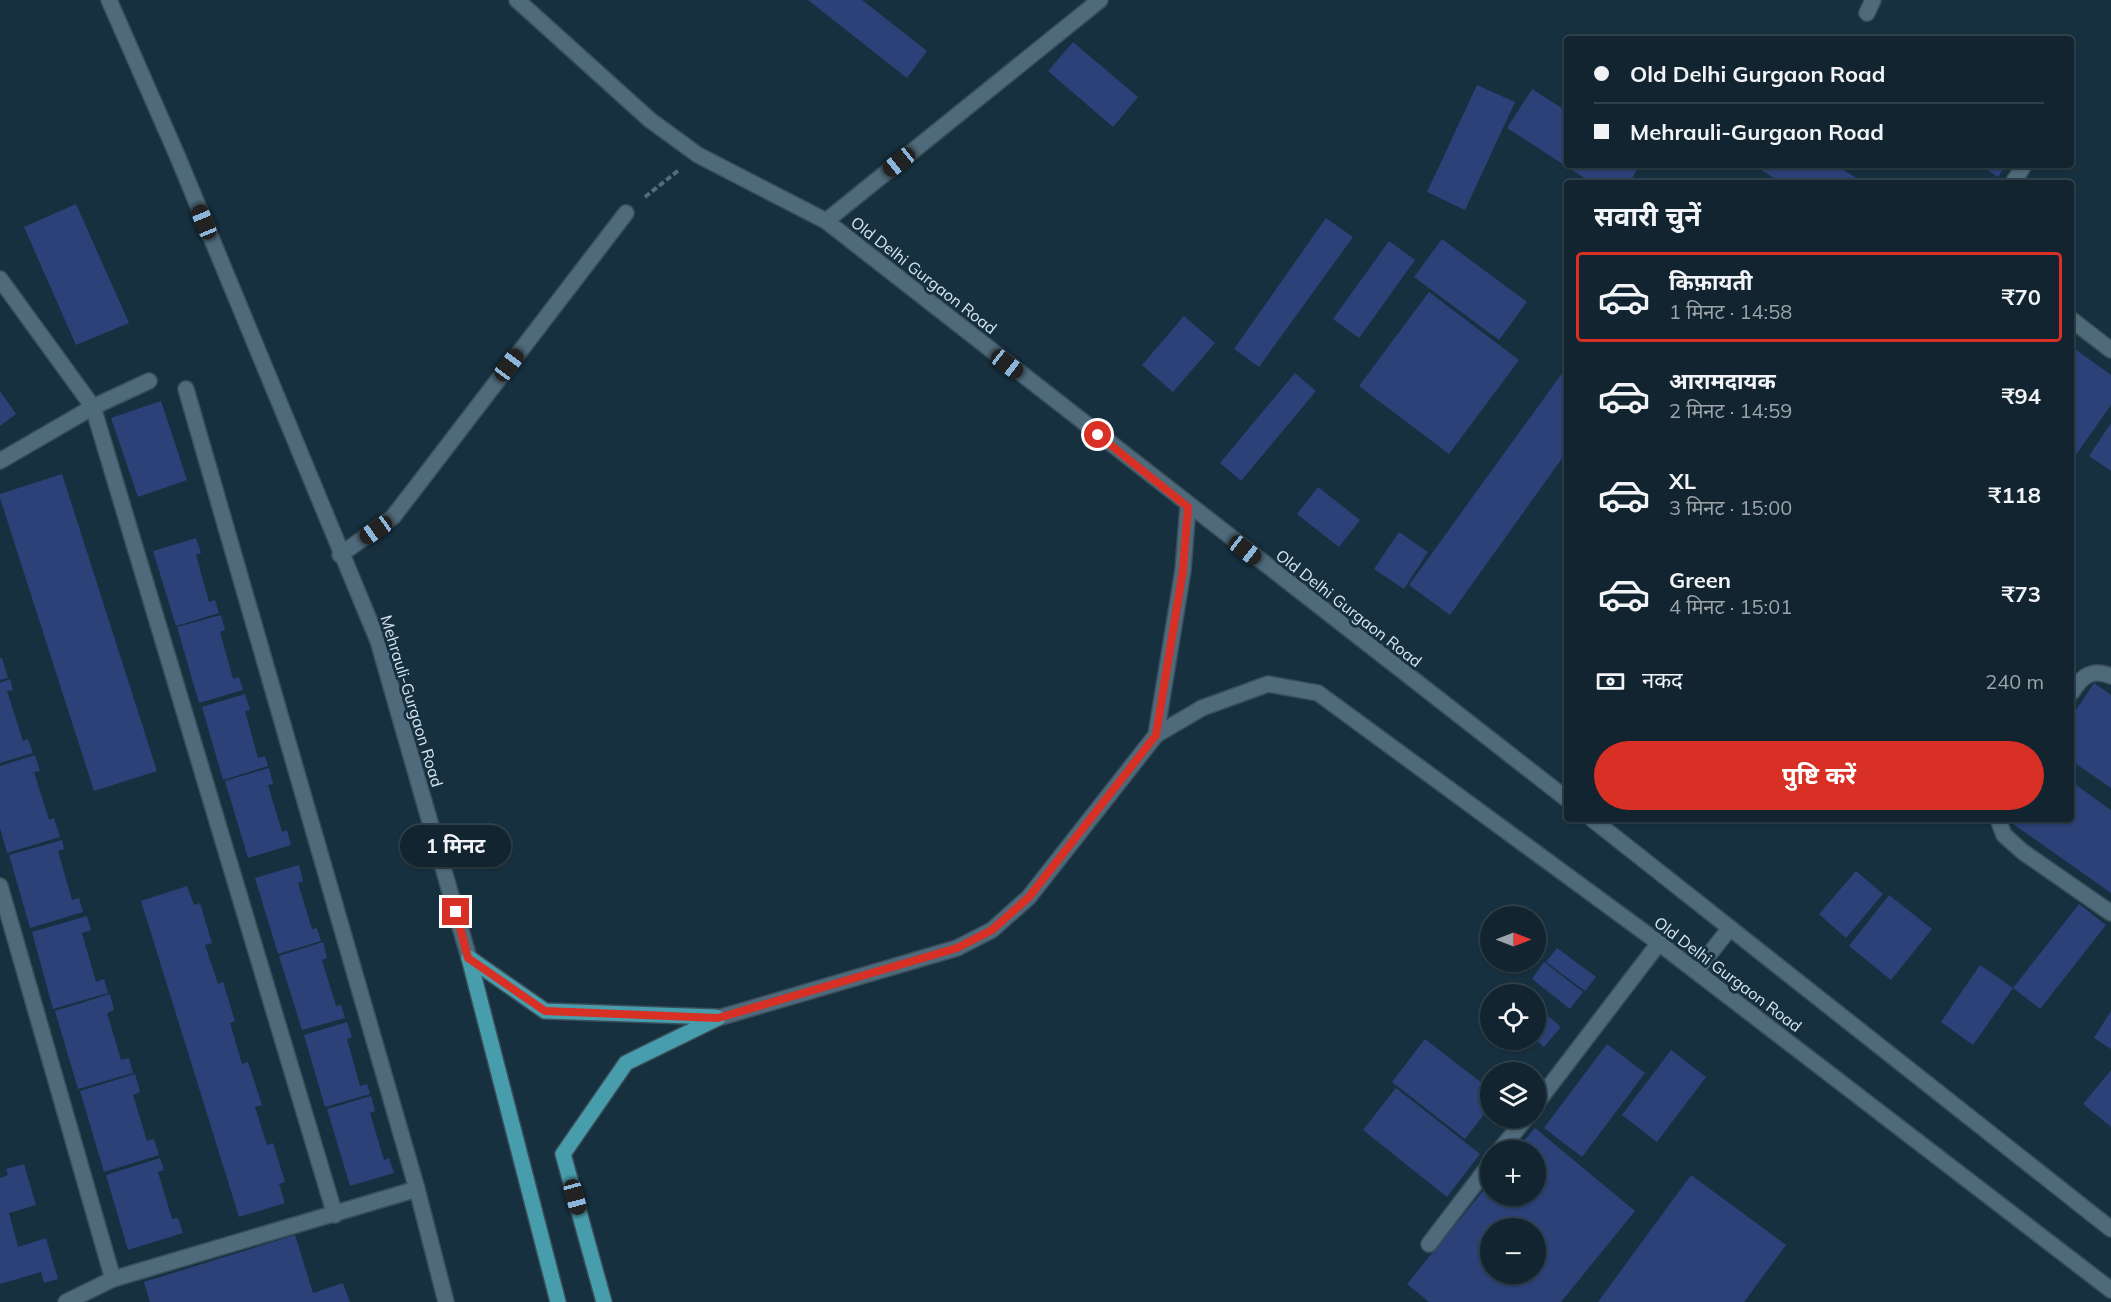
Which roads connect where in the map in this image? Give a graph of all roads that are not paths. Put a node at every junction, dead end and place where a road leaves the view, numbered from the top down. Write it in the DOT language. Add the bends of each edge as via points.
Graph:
graph roads {
  1 [pos="109,0"];
  2 [pos="517,0"];
  3 [pos="1100,0"];
  4 [pos="626,213"];
  5 [pos="826,221"];
  6 [pos="0,279"];
  7 [pos="2074,322"];
  8 [pos="2111,350"];
  9 [pos="149,381"];
  10 [pos="186,390"];
  11 [pos="93,407"];
  12 [pos="0,461"];
  13 [pos="1188,507"];
  14 [pos="340,555"];
  15 [pos="2111,676"];
  16 [pos="2074,689"];
  17 [pos="1156,735"];
  18 [pos="1564,797"];
  19 [pos="1600,822"];
  20 [pos="1999,822"];
  21 [pos="0,886"];
  22 [pos="2111,913"];
  23 [pos="1730,928"];
  24 [pos="1659,943"];
  25 [pos="468,958"];
  26 [pos="1696,971"];
  27 [pos="718,1018"];
  28 [pos="1546,1091"];
  29 [pos="1518,1128"];
  30 [pos="1508,1140"];
  31 [pos="1480,1178"];
  32 [pos="417,1189"];
  33 [pos="335,1215"];
  34 [pos="2111,1229"];
  35 [pos="1430,1244"];
  36 [pos="113,1279"];
  37 [pos="2111,1290"];
  38 [pos="66,1302"];
  39 [pos="446,1302"];
  40 [pos="558,1302"];
  41 [pos="604,1302"];
  1 -- 14 [label="main road, Mehrauli-Gurgaon Road" via="177,155"];
  2 -- 5 [label="main road, Old Delhi Gurgaon Road" via="650,120 698,154"];
  3 -- 5 [label="main road"];
  4 -- 14 [label="main road" via="393,517"];
  5 -- 13 [label="main road, Old Delhi Gurgaon Road"];
  6 -- 11 [label="main road"];
  7 -- 8 [label="main road"];
  9 -- 11 [label="main road"];
  10 -- 32 [label="main road"];
  11 -- 12 [label="main road"];
  11 -- 33 [label="main road"];
  13 -- 17 [label="main road" via="1183,570"];
  13 -- 18 [label="main road, Old Delhi Gurgaon Road"];
  14 -- 25 [label="main road, Mehrauli-Gurgaon Road" via="378,641"];
  15 -- 16 [label="main road" via="2092,672 2081,677"];
  17 -- 24 [label="main road, Old Delhi Gurgaon Road" via="1202,708 1268,684 1318,693"];
  17 -- 27 [label="main road" via="1029,897 992,930 957,948"];
  19 -- 23 [label="main road"];
  20 -- 22 [label="main road" via="2004,835 2023,852"];
  21 -- 36 [label="main road"];
  23 -- 26 [label="main road"];
  23 -- 34 [label="main road"];
  24 -- 26 [label="main road, Old Delhi Gurgaon Road"];
  24 -- 28 [label="main road"];
  25 -- 27 [label="main road" via="545,1011"];
  25 -- 40 [label="main road, Mehrauli-Gurgaon Road"];
  26 -- 37 [label="main road, Old Delhi Gurgaon Road"];
  27 -- 41 [label="main road" via="626,1063 563,1154"];
  29 -- 30 [label="main road"];
  31 -- 35 [label="main road"];
  32 -- 33 [label="main road"];
  32 -- 39 [label="main road"];
  33 -- 36 [label="main road"];
  36 -- 38 [label="main road"];
}
